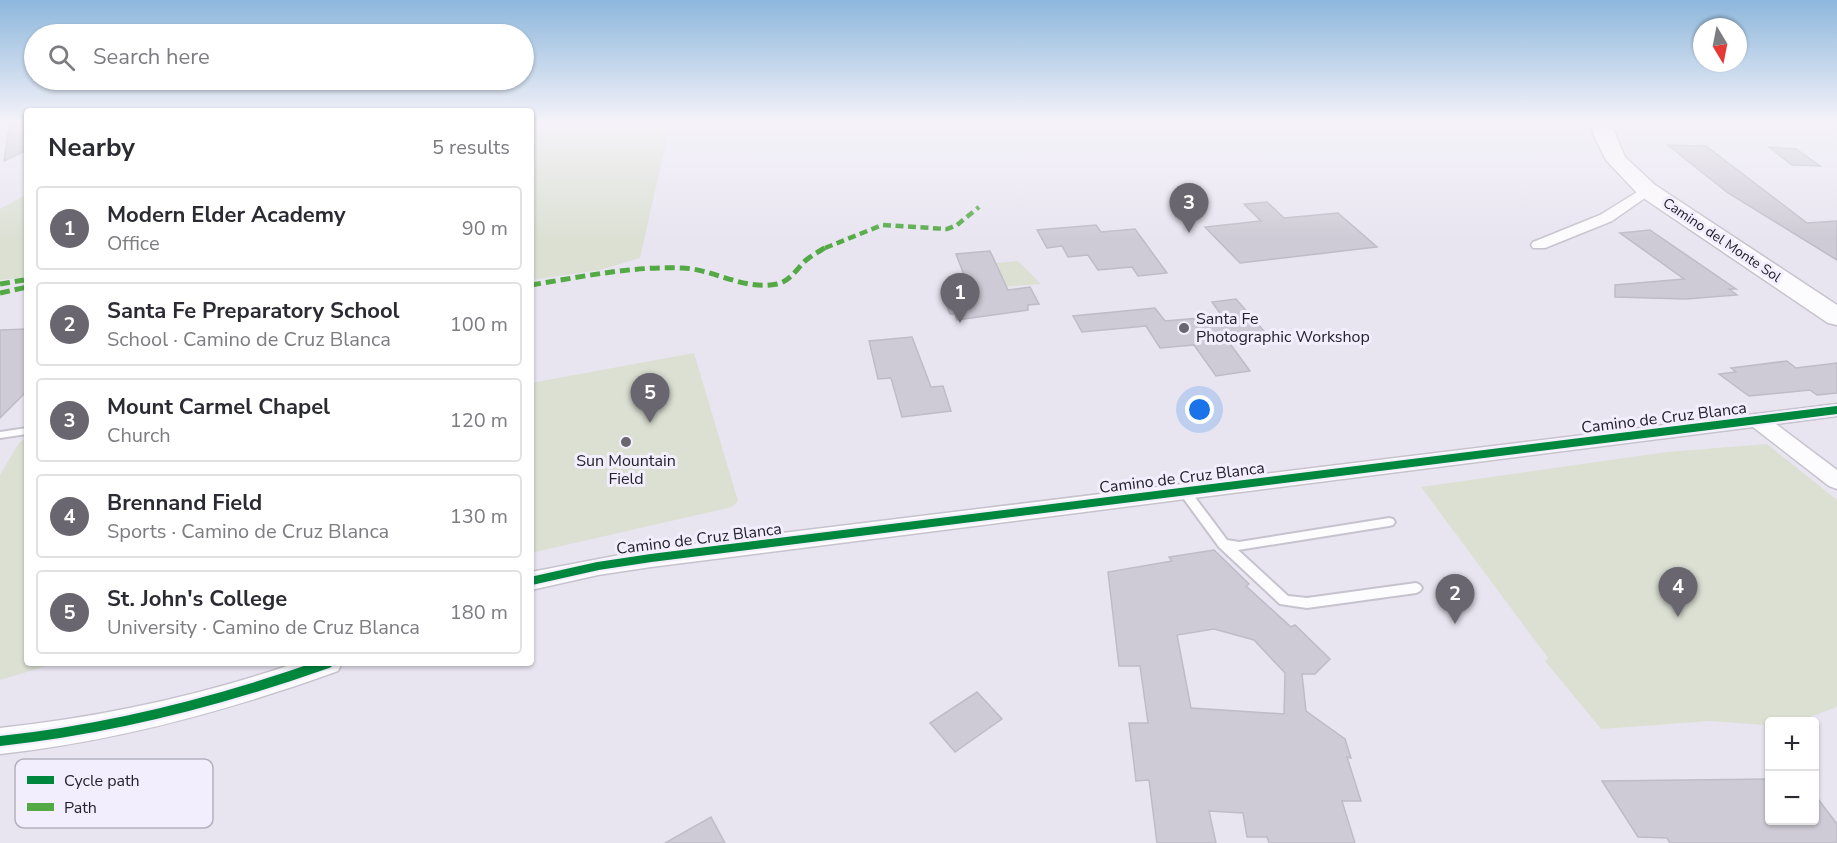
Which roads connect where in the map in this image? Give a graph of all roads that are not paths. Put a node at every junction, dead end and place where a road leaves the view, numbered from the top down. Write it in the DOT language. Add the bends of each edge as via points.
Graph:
graph roads {
  1 [pos="1617,160"];
  2 [pos="1647,190"];
  3 [pos="1539,245"];
  4 [pos="1837,317"];
  5 [pos="1837,410"];
  6 [pos="1757,420"];
  7 [pos="24,431"];
  8 [pos="0,435"];
  9 [pos="1837,481"];
  10 [pos="1184,491"];
  11 [pos="1389,522"];
  12 [pos="1223,544"];
  13 [pos="534,580"];
  14 [pos="1416,588"];
  15 [pos="320,666"];
  16 [pos="0,741"];
  1 -- 2 [label="street, Camino del Monte Sol"];
  2 -- 3 [label="street" via="1606,218"];
  2 -- 4 [label="street, Camino del Monte Sol"];
  5 -- 6 [label="street, Camino de Cruz Blanca"];
  6 -- 9 [label="street"];
  6 -- 10 [label="street, Camino de Cruz Blanca"];
  7 -- 8 [label="lane"];
  10 -- 12 [label="lane"];
  10 -- 13 [label="street, Camino de Cruz Blanca" via="651,558"];
  11 -- 12 [label="lane" via="1239,546"];
  12 -- 14 [label="lane" via="1285,601 1307,603"];
  15 -- 16 [label="street" via="256,689 141,720 83,732"];
}
